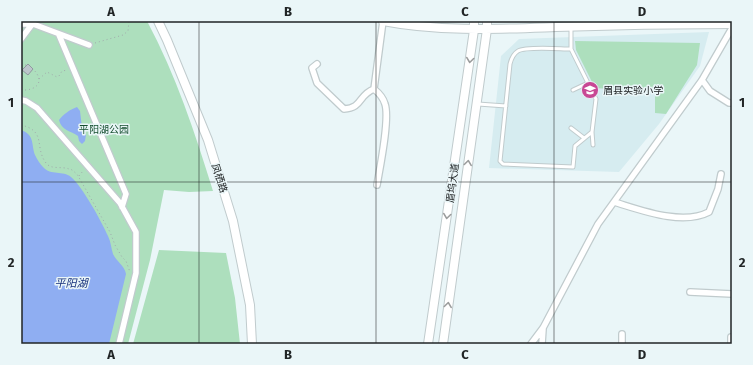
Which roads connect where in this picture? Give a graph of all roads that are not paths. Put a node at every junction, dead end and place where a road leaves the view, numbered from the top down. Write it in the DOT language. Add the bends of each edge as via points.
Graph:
graph roads {
  1 [pos="158,21"];
  2 [pos="383,21"];
  3 [pos="33,23"];
  4 [pos="656,23"];
  5 [pos="21,24"];
  6 [pos="732,24"];
  7 [pos="474,25"];
  8 [pos="487,25"];
  9 [pos="572,27"];
  10 [pos="732,28"];
  11 [pos="59,34"];
  12 [pos="21,39"];
  13 [pos="89,45"];
  14 [pos="571,49"];
  15 [pos="317,64"];
  16 [pos="702,80"];
  17 [pos="588,83"];
  18 [pos="374,89"];
  19 [pos="573,90"];
  20 [pos="21,100"];
  21 [pos="732,103"];
  22 [pos="476,104"];
  23 [pos="506,106"];
  24 [pos="571,128"];
  25 [pos="592,132"];
  26 [pos="584,138"];
  27 [pos="593,145"];
  28 [pos="721,174"];
  29 [pos="377,185"];
  30 [pos="614,202"];
  31 [pos="122,207"];
  32 [pos="690,292"];
  33 [pos="732,294"];
  34 [pos="543,328"];
  35 [pos="622,334"];
  36 [pos="731,337"];
  37 [pos="119,344"];
  38 [pos="252,344"];
  39 [pos="428,344"];
  40 [pos="443,344"];
  41 [pos="532,344"];
  42 [pos="542,344"];
  43 [pos="622,344"];
  44 [pos="731,344"];
  1 -- 38 [label="street, 凤栖路" via="208,140 233,220 250,305"];
  2 -- 7 [label="street" via="411,26"];
  2 -- 18 [label="street"];
  3 -- 5 [label="street"];
  3 -- 11 [label="street"];
  3 -- 12 [label="street"];
  4 -- 6 [label="street"];
  4 -- 9 [label="street"];
  7 -- 8 [label="street"];
  7 -- 39 [label="street, 眉坞大道, one-way"];
  8 -- 9 [label="street"];
  8 -- 22 [label="street, 眉坞大道"];
  9 -- 14 [label="lane"];
  10 -- 16 [label="street"];
  11 -- 13 [label="street"];
  11 -- 31 [label="street" via="126,194"];
  14 -- 17 [label="lane"];
  14 -- 23 [label="lane" via="518,51 510,64"];
  15 -- 18 [label="street" via="312,68 317,83 344,109 351,109 367,92"];
  16 -- 21 [label="street" via="710,91"];
  16 -- 30 [label="street"];
  17 -- 19 [label="lane"];
  17 -- 25 [label="lane" via="596,99"];
  18 -- 29 [label="street" via="386,105"];
  20 -- 31 [label="street" via="37,108"];
  22 -- 23 [label="lane"];
  40 -- 22 [label="street, 眉坞大道, one-way"];
  23 -- 26 [label="lane" via="500,161 503,164 573,167 575,146"];
  24 -- 26 [label="lane"];
  25 -- 26 [label="lane"];
  25 -- 27 [label="lane"];
  28 -- 30 [label="street" via="709,212 704,215 675,218"];
  30 -- 34 [label="street" via="598,224"];
  31 -- 37 [label="street" via="136,232 136,273"];
  32 -- 33 [label="street"];
  34 -- 41 [label="street"];
  34 -- 42 [label="street"];
  35 -- 43 [label="street"];
  36 -- 44 [label="street"];
}
